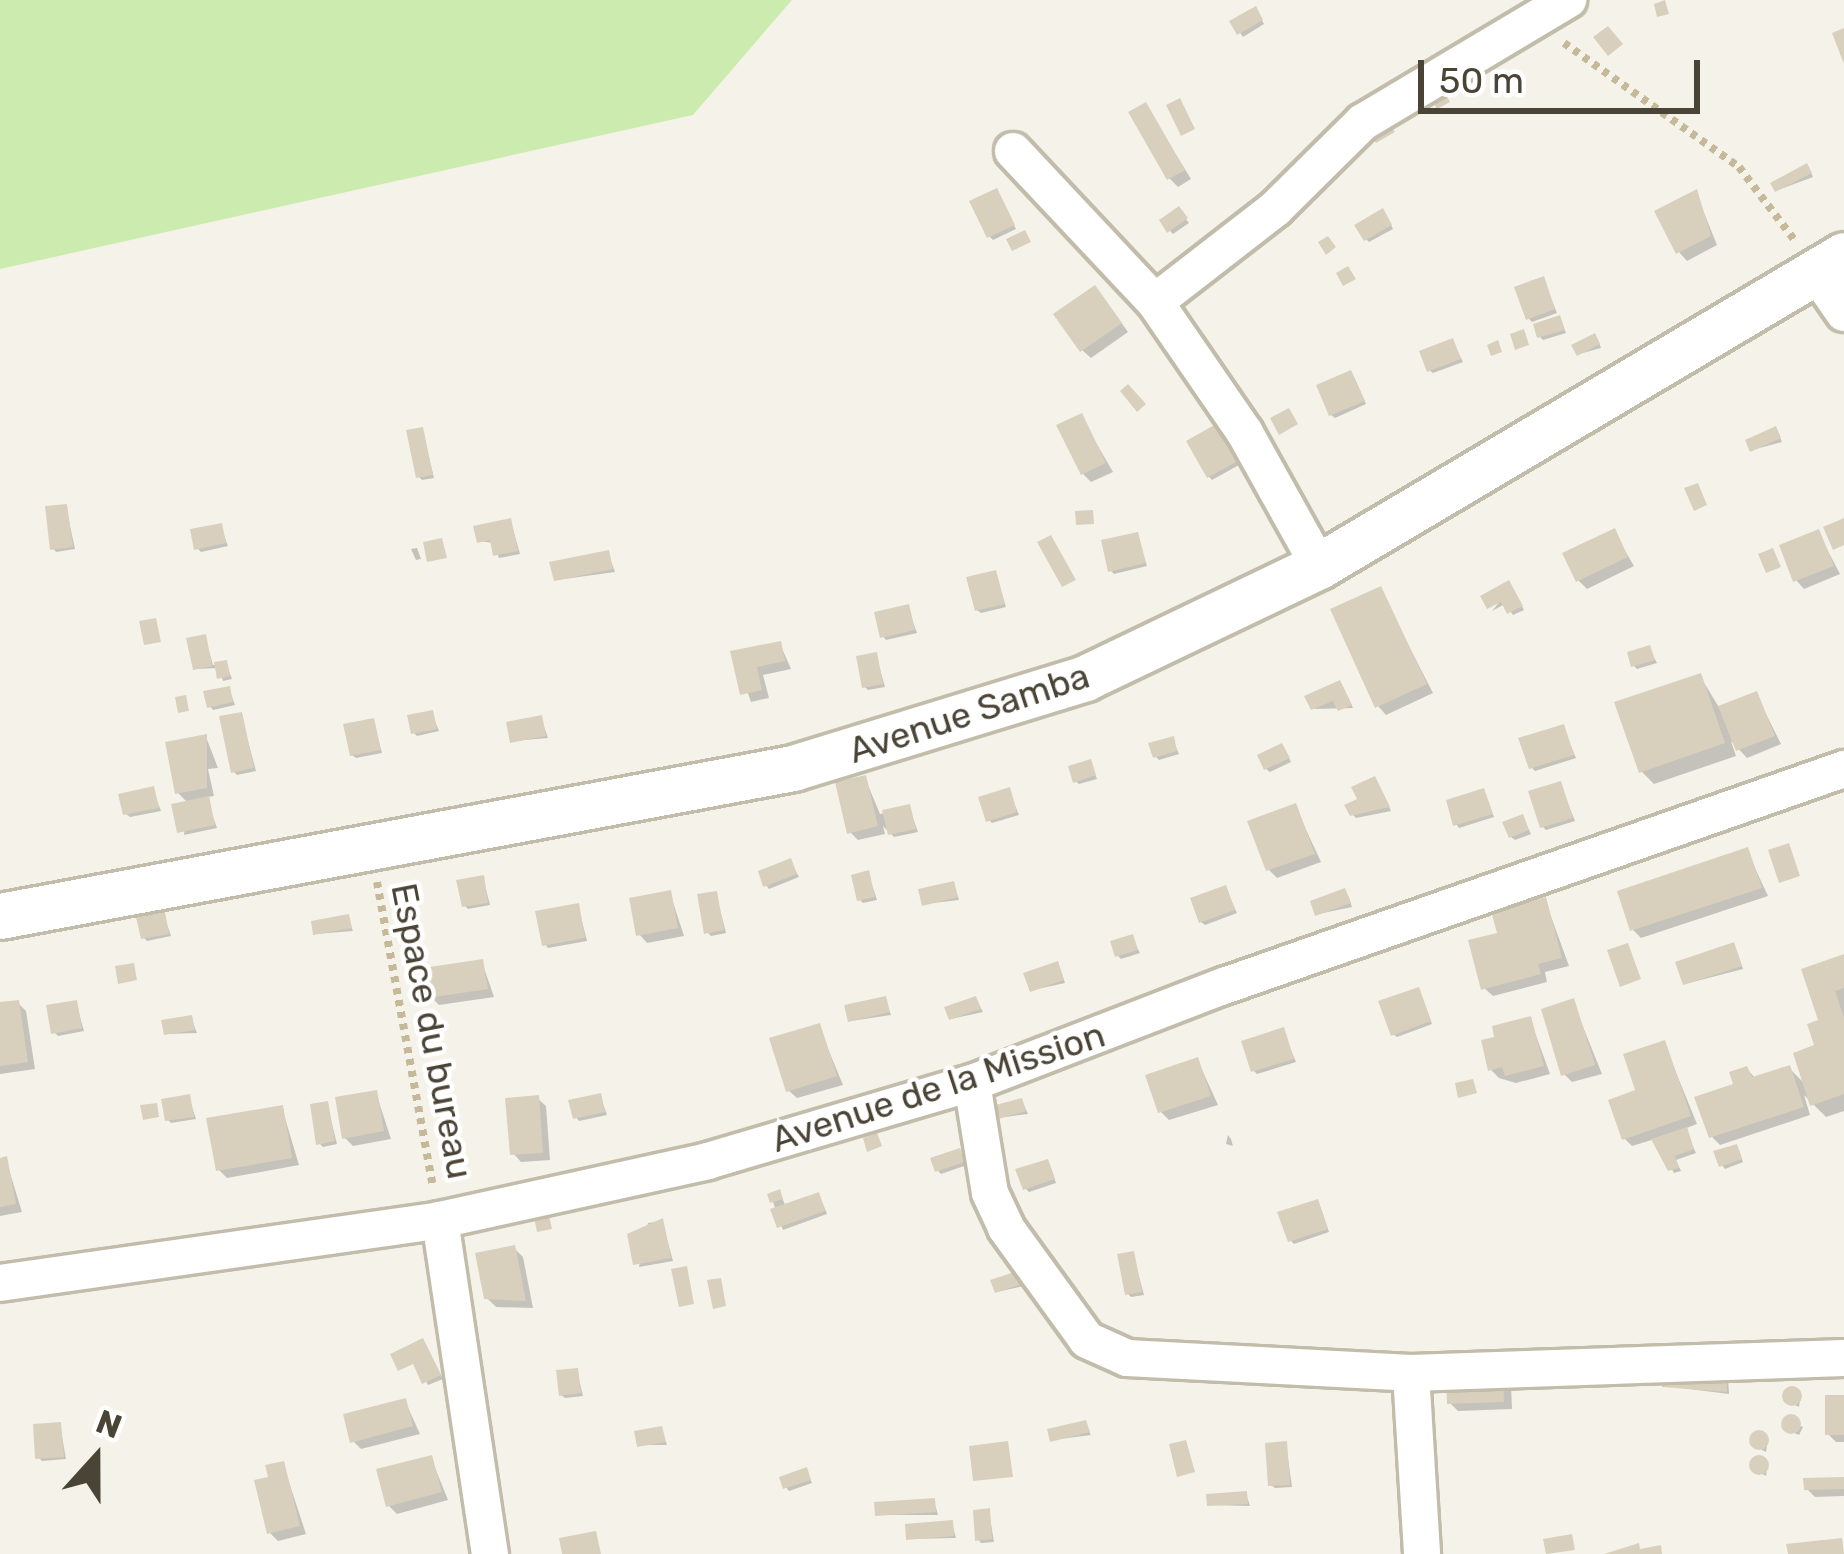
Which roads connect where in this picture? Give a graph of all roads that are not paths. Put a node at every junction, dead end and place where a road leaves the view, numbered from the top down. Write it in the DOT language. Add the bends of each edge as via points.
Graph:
graph roads {
  1 [pos="1568,0"];
  2 [pos="1013,152"];
  3 [pos="1829,263"];
  4 [pos="1155,302"];
  5 [pos="1844,313"];
  6 [pos="1319,566"];
  7 [pos="1844,769"];
  8 [pos="0,916"];
  9 [pos="972,1083"];
  10 [pos="440,1220"];
  11 [pos="0,1283"];
  12 [pos="1844,1358"];
  13 [pos="1411,1373"];
  14 [pos="490,1554"];
  15 [pos="1422,1554"];
  1 -- 4 [label="street" via="1363,122 1276,208"];
  2 -- 4 [label="street"];
  3 -- 5 [label="street"];
  3 -- 6 [label="street, Avenue Samba"];
  4 -- 6 [label="street" via="1245,433"];
  6 -- 8 [label="street, Avenue Samba" via="1085,678 793,768"];
  7 -- 9 [label="street, Avenue de la Mission"];
  9 -- 10 [label="street, Avenue de la Mission" via="582,1195"];
  9 -- 13 [label="street" via="990,1193 1087,1340 1127,1358"];
  10 -- 11 [label="street, Avenue de la Mission"];
  10 -- 14 [label="street"];
  12 -- 13 [label="street"];
  13 -- 15 [label="street"];
}
